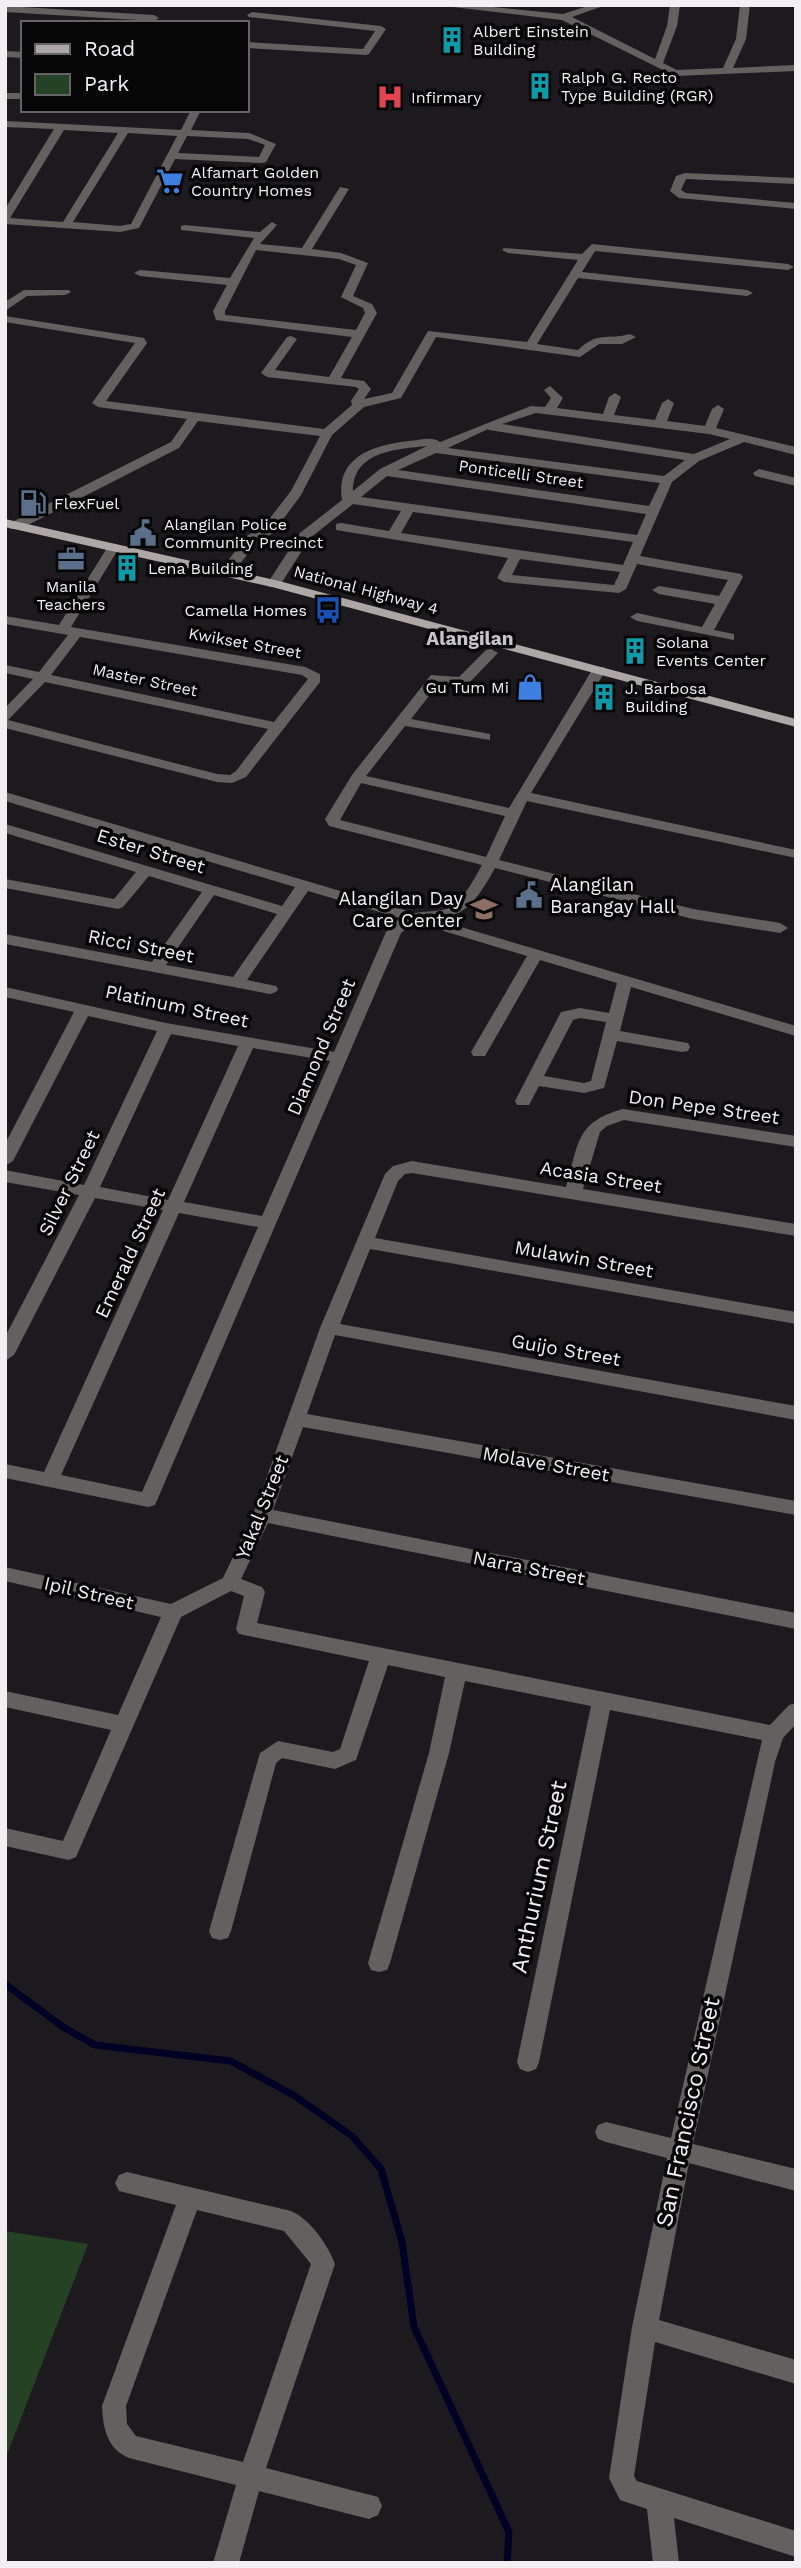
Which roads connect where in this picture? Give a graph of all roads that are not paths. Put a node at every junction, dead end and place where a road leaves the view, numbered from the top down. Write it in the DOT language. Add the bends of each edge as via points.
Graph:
graph roads {
  1 [pos="162,5"];
  2 [pos="441,5"];
  3 [pos="600,5"];
  4 [pos="674,5"];
  5 [pos="745,5"];
  6 [pos="449,6"];
  7 [pos="12,8"];
  8 [pos="42,8"];
  9 [pos="522,9"];
  10 [pos="56,12"];
  11 [pos="252,14"];
  12 [pos="564,17"];
  13 [pos="153,20"];
  14 [pos="52,21"];
  15 [pos="248,44"];
  16 [pos="658,64"];
  17 [pos="796,68"];
  18 [pos="726,72"];
  19 [pos="195,112"];
  20 [pos="5,124"];
  21 [pos="61,126"];
  22 [pos="125,129"];
  23 [pos="183,131"];
  24 [pos="171,156"];
  25 [pos="796,181"];
  26 [pos="344,189"];
  27 [pos="796,206"];
  28 [pos="5,219"];
  29 [pos="66,225"];
  30 [pos="272,225"];
  31 [pos="185,228"];
  32 [pos="262,235"];
  33 [pos="253,246"];
  34 [pos="508,250"];
  35 [pos="305,252"];
  36 [pos="583,257"];
  37 [pos="788,267"];
  38 [pos="140,273"];
  39 [pos="573,274"];
  40 [pos="235,282"];
  41 [pos="65,292"];
  42 [pos="747,293"];
  43 [pos="5,308"];
  44 [pos="5,319"];
  45 [pos="359,334"];
  46 [pos="631,337"];
  47 [pos="291,339"];
  48 [pos="530,346"];
  49 [pos="333,381"];
  50 [pos="551,390"];
  51 [pos="615,397"];
  52 [pos="668,403"];
  53 [pos="358,406"];
  54 [pos="550,409"];
  55 [pos="718,409"];
  56 [pos="607,416"];
  57 [pos="195,417"];
  58 [pos="660,423"];
  59 [pos="486,426"];
  60 [pos="709,430"];
  61 [pos="327,433"];
  62 [pos="743,438"];
  63 [pos="452,440"];
  64 [pos="431,449"];
  65 [pos="796,451"];
  66 [pos="695,458"];
  67 [pos="384,472"];
  68 [pos="759,473"];
  69 [pos="667,480"];
  70 [pos="796,482"];
  71 [pos="347,499"];
  72 [pos="409,508"];
  73 [pos="654,511"];
  74 [pos="10,524"];
  75 [pos="341,527"];
  76 [pos="392,537"];
  77 [pos="641,539"];
  78 [pos="113,548"];
  79 [pos="516,555"];
  80 [pos="630,564"];
  81 [pos="226,572"];
  82 [pos="274,584"];
  83 [pos="659,590"];
  84 [pos="722,601"];
  85 [pos="637,617"];
  86 [pos="5,620"];
  87 [pos="70,631"];
  88 [pos="706,632"];
  89 [pos="729,637"];
  90 [pos="495,648"];
  91 [pos="5,669"];
  92 [pos="599,670"];
  93 [pos="43,676"];
  94 [pos="5,717"];
  95 [pos="402,721"];
  96 [pos="796,723"];
  97 [pos="5,724"];
  98 [pos="277,727"];
  99 [pos="485,737"];
  100 [pos="357,778"];
  101 [pos="5,796"];
  102 [pos="522,796"];
  103 [pos="513,813"];
  104 [pos="5,828"];
  105 [pos="796,854"];
  106 [pos="489,864"];
  107 [pos="147,869"];
  108 [pos="5,883"];
  109 [pos="305,884"];
  110 [pos="211,889"];
  111 [pos="285,912"];
  112 [pos="412,916"];
  113 [pos="780,928"];
  114 [pos="5,939"];
  115 [pos="536,953"];
  116 [pos="156,968"];
  117 [pos="625,981"];
  118 [pos="237,983"];
  119 [pos="270,989"];
  120 [pos="6,993"];
  121 [pos="84,1008"];
  122 [pos="613,1027"];
  123 [pos="166,1028"];
  124 [pos="796,1031"];
  125 [pos="248,1042"];
  126 [pos="682,1047"];
  127 [pos="479,1052"];
  128 [pos="340,1058"];
  129 [pos="534,1080"];
  130 [pos="523,1101"];
  131 [pos="796,1142"];
  132 [pos="5,1161"];
  133 [pos="399,1170"];
  134 [pos="5,1176"];
  135 [pos="89,1193"];
  136 [pos="573,1194"];
  137 [pos="175,1207"];
  138 [pos="268,1223"];
  139 [pos="796,1230"];
  140 [pos="365,1242"];
  141 [pos="796,1318"];
  142 [pos="329,1328"];
  143 [pos="5,1354"];
  144 [pos="796,1413"];
  145 [pos="296,1419"];
  146 [pos="5,1471"];
  147 [pos="50,1480"];
  148 [pos="796,1508"];
  149 [pos="262,1515"];
  150 [pos="5,1574"];
  151 [pos="230,1583"];
  152 [pos="173,1612"];
  153 [pos="796,1621"];
  154 [pos="381,1655"];
  155 [pos="457,1669"];
  156 [pos="5,1699"];
  157 [pos="602,1702"];
  158 [pos="796,1711"];
  159 [pos="124,1725"];
  160 [pos="774,1734"];
  161 [pos="5,1837"];
  162 [pos="219,1931"];
  163 [pos="379,1963"];
  164 [pos="528,2062"];
  165 [pos="606,2132"];
  166 [pos="678,2151"];
  167 [pos="796,2180"];
  168 [pos="127,2183"];
  169 [pos="190,2198"];
  170 [pos="644,2327"];
  171 [pos="796,2372"];
  172 [pos="251,2476"];
  173 [pos="659,2500"];
  174 [pos="369,2506"];
  175 [pos="796,2544"];
  176 [pos="226,2563"];
  177 [pos="666,2563"];
  1 -- 13 [label="street"];
  2 -- 6 [label="street"];
  3 -- 12 [label="street"];
  4 -- 16 [label="street" via="672,26"];
  5 -- 18 [label="street" via="741,39"];
  6 -- 9 [label="street"];
  7 -- 8 [label="street"];
  8 -- 10 [label="street"];
  9 -- 12 [label="street"];
  10 -- 13 [label="street"];
  10 -- 14 [label="street"];
  11 -- 15 [label="street" via="381,29 366,52"];
  12 -- 16 [label="street"];
  16 -- 18 [label="street" via="683,74"];
  17 -- 18 [label="street"];
  19 -- 23 [label="street"];
  20 -- 21 [label="street"];
  21 -- 22 [label="street" via="93,122"];
  21 -- 28 [label="street"];
  22 -- 23 [label="street"];
  22 -- 29 [label="street"];
  23 -- 24 [label="street"];
  23 -- 24 [label="street" via="249,136 271,144 262,160"];
  24 -- 29 [label="street" via="135,226"];
  25 -- 27 [label="street" via="685,176 680,177 675,191 682,197"];
  26 -- 35 [label="street"];
  28 -- 29 [label="street"];
  30 -- 32 [label="street"];
  31 -- 32 [label="street"];
  32 -- 33 [label="street"];
  33 -- 35 [label="street"];
  33 -- 40 [label="street"];
  34 -- 36 [label="street"];
  35 -- 45 [label="street" via="362,263 347,294 371,308"];
  36 -- 37 [label="street" via="596,246"];
  36 -- 39 [label="street"];
  38 -- 40 [label="street"];
  39 -- 42 [label="street"];
  39 -- 48 [label="street"];
  40 -- 45 [label="street" via="218,315 225,321"];
  41 -- 43 [label="street" via="23,293"];
  44 -- 57 [label="street" via="140,340 98,403"];
  45 -- 49 [label="street"];
  46 -- 48 [label="street" via="596,340 580,354"];
  47 -- 49 [label="street" via="267,373"];
  48 -- 53 [label="street" via="432,333 397,395"];
  49 -- 53 [label="street" via="365,387"];
  50 -- 54 [label="street" via="557,398"];
  51 -- 56 [label="street"];
  52 -- 58 [label="street"];
  53 -- 61 [label="street"];
  54 -- 56 [label="street"];
  54 -- 59 [label="street" via="535,409"];
  55 -- 60 [label="street"];
  56 -- 58 [label="street"];
  57 -- 61 [label="street"];
  57 -- 74 [label="street" via="175,445"];
  58 -- 60 [label="street"];
  59 -- 63 [label="street"];
  59 -- 66 [label="street"];
  60 -- 62 [label="street"];
  61 -- 81 [label="street" via="297,492 268,530 253,538"];
  62 -- 65 [label="street"];
  62 -- 66 [label="street"];
  63 -- 64 [label="street"];
  63 -- 71 [label="street" via="398,446 362,458 349,469"];
  64 -- 67 [label="street"];
  64 -- 69 [label="street"];
  66 -- 69 [label="street"];
  67 -- 71 [label="street"];
  67 -- 73 [label="street, Ponticelli Street"];
  68 -- 70 [label="street"];
  69 -- 73 [label="street"];
  71 -- 72 [label="street"];
  71 -- 82 [label="street" via="305,536"];
  72 -- 76 [label="street"];
  72 -- 77 [label="street"];
  73 -- 77 [label="street"];
  74 -- 78 [label="main road, National Highway 4"];
  75 -- 76 [label="street"];
  76 -- 79 [label="street"];
  77 -- 80 [label="street"];
  78 -- 81 [label="main road, National Highway 4"];
  78 -- 87 [label="street"];
  79 -- 80 [label="street"];
  79 -- 80 [label="street" via="504,578 618,589"];
  80 -- 84 [label="street" via="736,577"];
  81 -- 82 [label="main road, National Highway 4"];
  82 -- 90 [label="main road, National Highway 4"];
  83 -- 84 [label="street"];
  84 -- 88 [label="street"];
  85 -- 88 [label="street"];
  86 -- 87 [label="street"];
  87 -- 93 [label="street"];
  87 -- 98 [label="street, Kwikset Street" via="313,674 315,680"];
  88 -- 89 [label="street"];
  90 -- 92 [label="main road, National Highway 4"];
  90 -- 95 [label="street" via="461,682 436,678"];
  91 -- 93 [label="street, Master Street"];
  92 -- 96 [label="main road, National Highway 4"];
  92 -- 102 [label="street"];
  93 -- 94 [label="street"];
  93 -- 98 [label="street, Master Street"];
  95 -- 99 [label="street"];
  95 -- 100 [label="street"];
  97 -- 98 [label="street, Kwikset Street" via="232,779 241,774"];
  100 -- 103 [label="street"];
  100 -- 106 [label="street" via="332,819 338,825"];
  101 -- 109 [label="street"];
  102 -- 103 [label="street"];
  102 -- 105 [label="street"];
  103 -- 106 [label="street"];
  104 -- 107 [label="street, Ester Street"];
  106 -- 112 [label="street" via="460,907 447,914"];
  106 -- 113 [label="street" via="693,915"];
  107 -- 108 [label="street" via="118,904"];
  107 -- 110 [label="street, Ester Street"];
  109 -- 111 [label="street"];
  109 -- 112 [label="street"];
  110 -- 111 [label="street, Ester Street"];
  110 -- 116 [label="street"];
  111 -- 118 [label="street"];
  112 -- 115 [label="street"];
  112 -- 128 [label="street, Diamond Street" via="394,932"];
  114 -- 116 [label="street, Ricci Street"];
  115 -- 117 [label="street"];
  115 -- 127 [label="street"];
  116 -- 118 [label="street, Ricci Street"];
  117 -- 122 [label="street"];
  117 -- 124 [label="street"];
  118 -- 119 [label="street, Ricci Street"];
  120 -- 121 [label="street, Platinum Street"];
  121 -- 123 [label="street, Platinum Street"];
  121 -- 132 [label="street"];
  122 -- 126 [label="street"];
  122 -- 129 [label="street" via="580,1013 567,1016"];
  122 -- 129 [label="street" via="598,1084"];
  123 -- 125 [label="street, Platinum Street"];
  123 -- 135 [label="street, Silver Street"];
  125 -- 128 [label="street, Platinum Street"];
  125 -- 137 [label="street, Emerald Street"];
  128 -- 138 [label="street, Diamond Street"];
  129 -- 130 [label="street"];
  131 -- 136 [label="street, Don Pepe Street" via="623,1114 592,1130"];
  133 -- 136 [label="street, Acasia Street" via="412,1167"];
  133 -- 140 [label="street, Yakal Street" via="391,1178"];
  134 -- 135 [label="street"];
  135 -- 137 [label="street"];
  135 -- 143 [label="street, Silver Street"];
  136 -- 139 [label="street, Acasia Street"];
  137 -- 138 [label="street"];
  137 -- 147 [label="street, Emerald Street"];
  138 -- 147 [label="street, Diamond Street" via="148,1500"];
  140 -- 141 [label="street, Mulawin Street"];
  140 -- 142 [label="street, Yakal Street"];
  142 -- 144 [label="street, Guijo Street"];
  142 -- 145 [label="street, Yakal Street"];
  145 -- 148 [label="street, Molave Street"];
  145 -- 149 [label="street, Yakal Street"];
  146 -- 147 [label="street"];
  149 -- 151 [label="street, Yakal Street"];
  149 -- 153 [label="street, Narra Street"];
  150 -- 152 [label="street, Ipil Street"];
  151 -- 152 [label="street, Yakal Street"];
  151 -- 154 [label="street" via="255,1592 246,1629"];
  152 -- 159 [label="street"];
  154 -- 155 [label="street"];
  154 -- 162 [label="street" via="349,1754 335,1760 278,1749 267,1759"];
  155 -- 157 [label="street"];
  155 -- 163 [label="street" via="439,1753"];
  156 -- 159 [label="street"];
  157 -- 160 [label="street"];
  157 -- 164 [label="street, Anthurium Street"];
  158 -- 160 [label="street"];
  159 -- 161 [label="street" via="69,1851"];
  160 -- 166 [label="street, San Francisco Street"];
  165 -- 166 [label="street"];
  166 -- 167 [label="street"];
  166 -- 170 [label="street, San Francisco Street"];
  168 -- 169 [label="street"];
  169 -- 172 [label="street" via="290,2222 323,2264"];
  169 -- 172 [label="street" via="114,2406 116,2428 129,2445"];
  170 -- 171 [label="street"];
  170 -- 173 [label="street, San Francisco Street" via="621,2478 629,2491"];
  172 -- 174 [label="street"];
  172 -- 176 [label="street"];
  173 -- 175 [label="street, San Francisco Street"];
  173 -- 177 [label="street"];
}
